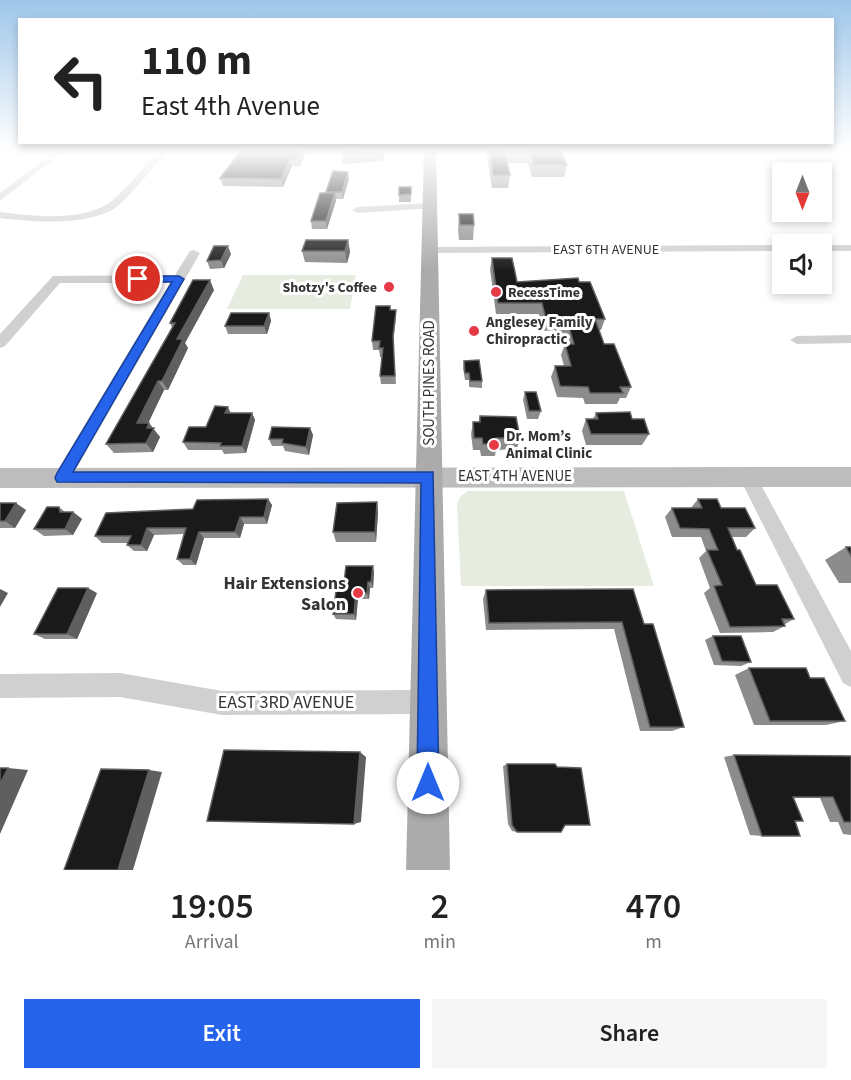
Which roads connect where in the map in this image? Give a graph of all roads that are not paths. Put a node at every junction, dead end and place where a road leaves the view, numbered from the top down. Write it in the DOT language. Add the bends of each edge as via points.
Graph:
graph roads {
  1 [pos="127,190"];
  2 [pos="430,190"];
  3 [pos="430,206"];
  4 [pos="357,210"];
  5 [pos="0,215"];
  6 [pos="772,248"];
  7 [pos="832,248"];
  8 [pos="838,248"];
  9 [pos="851,248"];
  10 [pos="430,250"];
  11 [pos="194,254"];
  12 [pos="851,260"];
  13 [pos="179,279"];
  14 [pos="851,339"];
  15 [pos="797,340"];
  16 [pos="0,343"];
  17 [pos="428,476"];
  18 [pos="748,477"];
  19 [pos="851,477"];
  20 [pos="0,478"];
  21 [pos="62,478"];
  22 [pos="851,675"];
  23 [pos="0,686"];
  24 [pos="429,702"];
  25 [pos="428,870"];
  1 -- 5 [label="street" via="114,204 83,216"];
  2 -- 3 [label="main road, SOUTH PINES ROAD"];
  3 -- 4 [label="street"];
  3 -- 10 [label="main road, SOUTH PINES ROAD"];
  6 -- 10 [label="street, EAST 6TH AVENUE"];
  7 -- 8 [label="street"];
  8 -- 9 [label="street"];
  8 -- 12 [label="street"];
  10 -- 17 [label="main road, SOUTH PINES ROAD"];
  11 -- 13 [label="street"];
  13 -- 16 [label="street" via="57,279"];
  13 -- 21 [label="street"];
  14 -- 15 [label="street"];
  17 -- 18 [label="street, EAST 4TH AVENUE"];
  17 -- 21 [label="street, EAST 4TH AVENUE"];
  17 -- 24 [label="main road, SOUTH PINES ROAD"];
  18 -- 19 [label="street, EAST 4TH AVENUE"];
  18 -- 22 [label="street"];
  20 -- 21 [label="street, EAST 4TH AVENUE"];
  23 -- 24 [label="street, EAST 3RD AVENUE" via="120,685 222,703"];
  24 -- 25 [label="main road, SOUTH PINES ROAD"];
}
